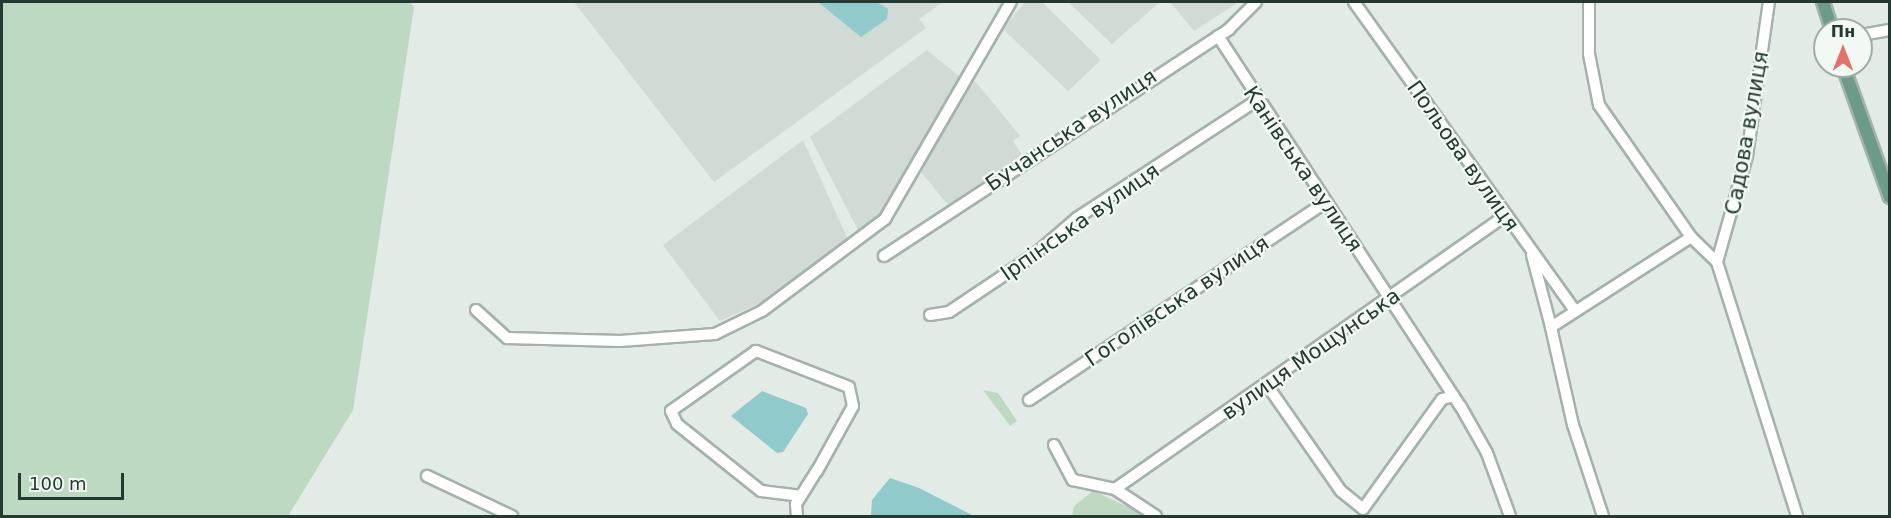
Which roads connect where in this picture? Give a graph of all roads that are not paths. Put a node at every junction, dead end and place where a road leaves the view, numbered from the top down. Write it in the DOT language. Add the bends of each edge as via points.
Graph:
graph roads {
  1 [pos="1011,2"];
  2 [pos="1256,2"];
  3 [pos="1354,2"];
  4 [pos="1589,2"];
  5 [pos="1769,2"];
  6 [pos="1823,2"];
  7 [pos="1828,18"];
  8 [pos="1890,30"];
  9 [pos="1873,33"];
  10 [pos="1218,36"];
  11 [pos="1847,78"];
  12 [pos="1256,101"];
  13 [pos="1890,198"];
  14 [pos="1324,203"];
  15 [pos="1504,217"];
  16 [pos="1691,237"];
  17 [pos="1530,249"];
  18 [pos="884,256"];
  19 [pos="1717,262"];
  20 [pos="1391,300"];
  21 [pos="1574,309"];
  22 [pos="476,310"];
  23 [pos="930,315"];
  24 [pos="1551,327"];
  25 [pos="1267,385"];
  26 [pos="1454,396"];
  27 [pos="1029,400"];
  28 [pos="1054,445"];
  29 [pos="427,476"];
  30 [pos="1114,489"];
  31 [pos="798,500"];
  32 [pos="1360,513"];
  33 [pos="512,516"];
  34 [pos="797,516"];
  35 [pos="1156,516"];
  36 [pos="1510,516"];
  37 [pos="1603,516"];
  38 [pos="1797,516"];
  1 -- 22 [label="street" via="885,219 738,324 679,338 507,338"];
  2 -- 10 [label="street, Бучанська вулиця"];
  3 -- 15 [label="street, Польова вулиця"];
  4 -- 16 [label="street" via="1589,54 1599,105"];
  5 -- 19 [label="street, Садова вулиця" via="1747,156"];
  6 -- 7 [label="main road"];
  8 -- 9 [label="street"];
  10 -- 12 [label="street, Канівська вулиця"];
  10 -- 18 [label="street, Бучанська вулиця" via="1165,66"];
  11 -- 13 [label="main road"];
  12 -- 14 [label="street, Канівська вулиця"];
  12 -- 23 [label="street, Ірпінська вулиця" via="1077,218 1034,255 949,312"];
  14 -- 20 [label="street, Канівська вулиця"];
  14 -- 27 [label="street, Гоголівська вулиця"];
  15 -- 17 [label="street, Польова вулиця"];
  15 -- 20 [label="street, вулиця Мощунська"];
  16 -- 19 [label="street"];
  16 -- 21 [label="street" via="1644,273"];
  17 -- 21 [label="street, Польова вулиця"];
  17 -- 24 [label="street"];
  19 -- 38 [label="street"];
  20 -- 25 [label="street, вулиця Мощунська"];
  20 -- 26 [label="street, Канівська вулиця"];
  21 -- 24 [label="street"];
  24 -- 37 [label="street" via="1573,425"];
  25 -- 30 [label="street, вулиця Мощунська"];
  25 -- 32 [label="street"];
  26 -- 32 [label="street" via="1442,399"];
  26 -- 36 [label="street, Канівська вулиця" via="1487,453"];
  28 -- 30 [label="street" via="1073,480"];
  29 -- 33 [label="street"];
  30 -- 35 [label="street"];
  31 -- 31 [label="street" via="761,491 677,424 671,411 756,351 849,387 853,406"];
  31 -- 34 [label="street"];
}
